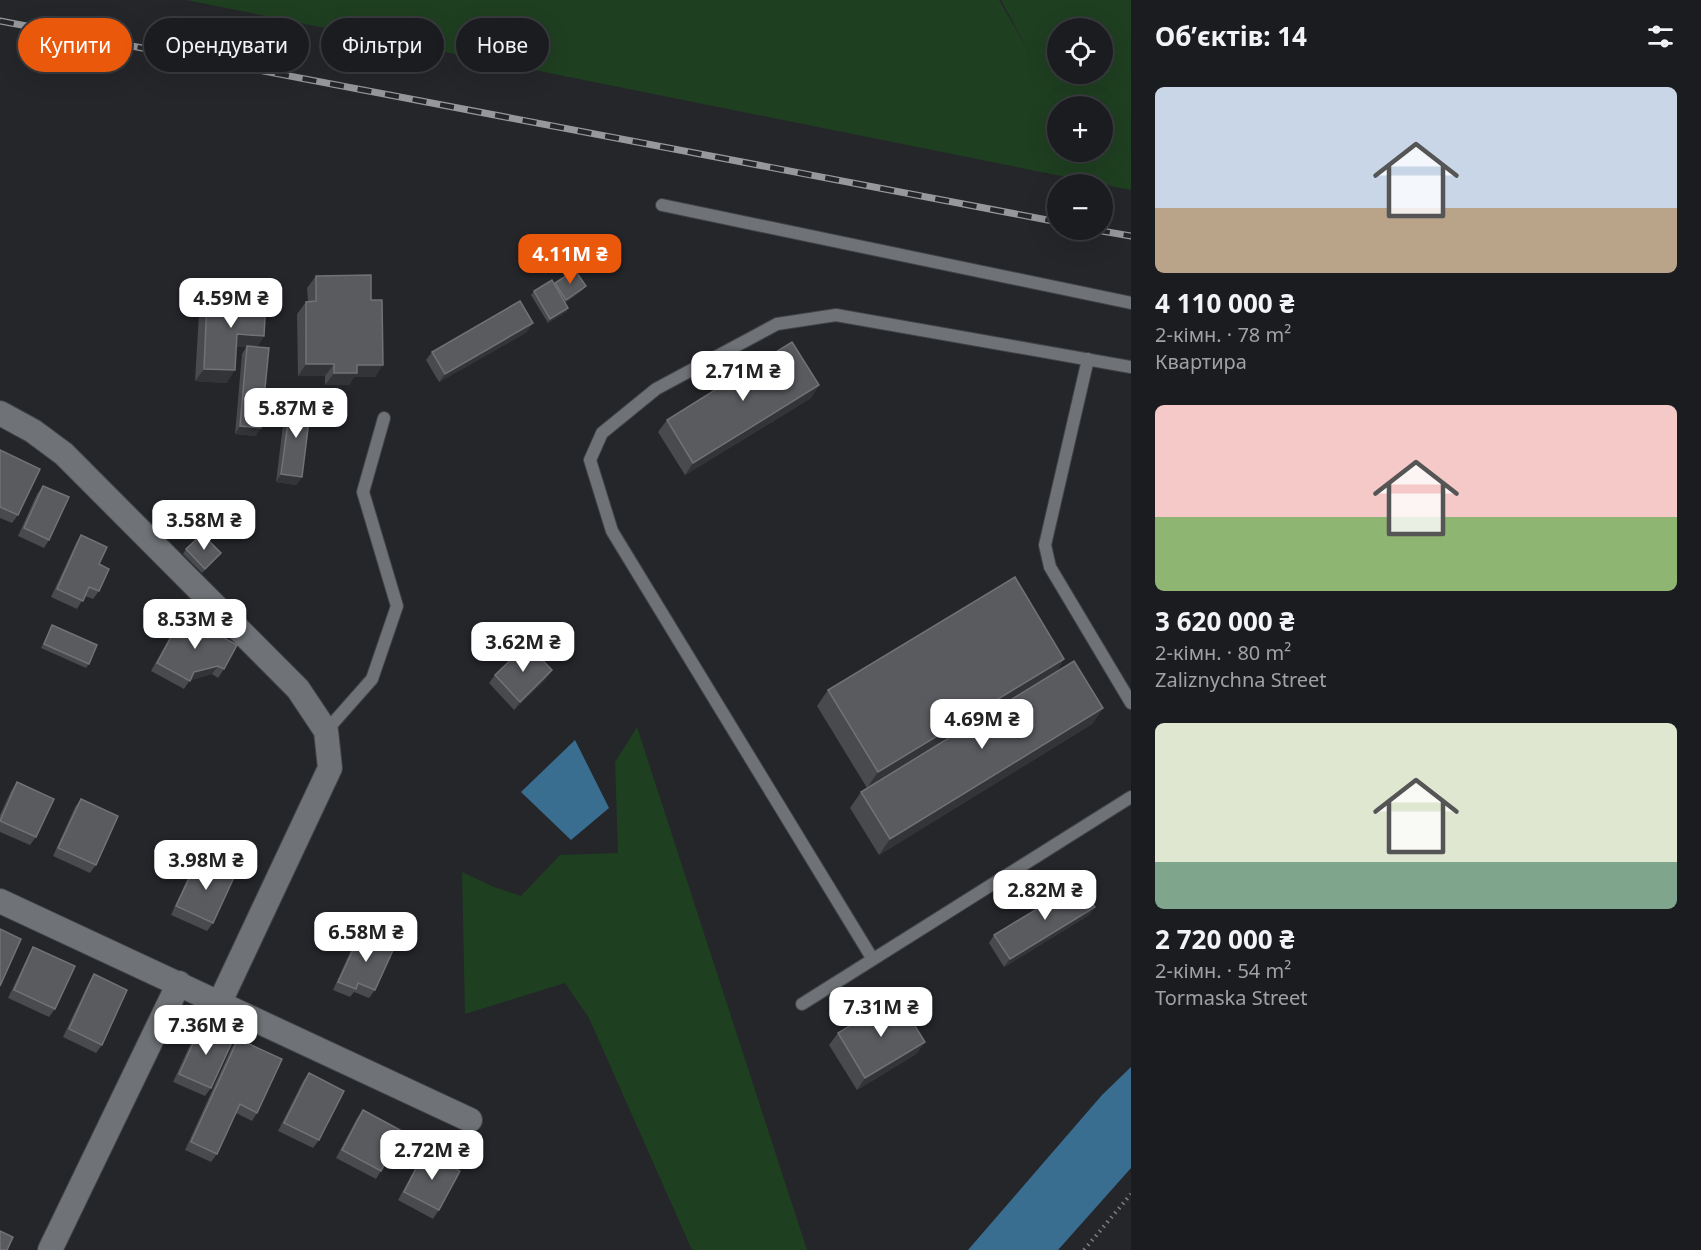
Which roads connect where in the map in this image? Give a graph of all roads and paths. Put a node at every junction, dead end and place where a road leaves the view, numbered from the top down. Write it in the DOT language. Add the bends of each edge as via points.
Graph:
graph roads {
  1 [pos="662,205"];
  2 [pos="1131,303"];
  3 [pos="1088,358"];
  4 [pos="1131,367"];
  5 [pos="0,413"];
  6 [pos="384,418"];
  7 [pos="1131,703"];
  8 [pos="326,730"];
  9 [pos="1131,797"];
  10 [pos="0,901"];
  11 [pos="872,958"];
  12 [pos="179,983"];
  13 [pos="219,1004"];
  14 [pos="802,1004"];
  15 [pos="470,1120"];
  16 [pos="1131,1194"];
  17 [pos="50,1250"];
  18 [pos="1084,1250"];
  1 -- 2 [label="lane"];
  3 -- 4 [label="lane"];
  3 -- 7 [label="lane" via="1045,544 1050,567"];
  3 -- 11 [label="lane" via="836,315 777,324 656,389 602,433 590,460 612,531"];
  5 -- 8 [label="street" via="64,454 298,689"];
  6 -- 8 [label="lane" via="363,492 397,606 372,679"];
  8 -- 13 [label="street" via="330,768"];
  9 -- 11 [label="lane"];
  10 -- 12 [label="street"];
  11 -- 14 [label="lane"];
  12 -- 13 [label="street"];
  12 -- 17 [label="street"];
  13 -- 15 [label="street"];
  16 -- 18 [label="path"];
}
